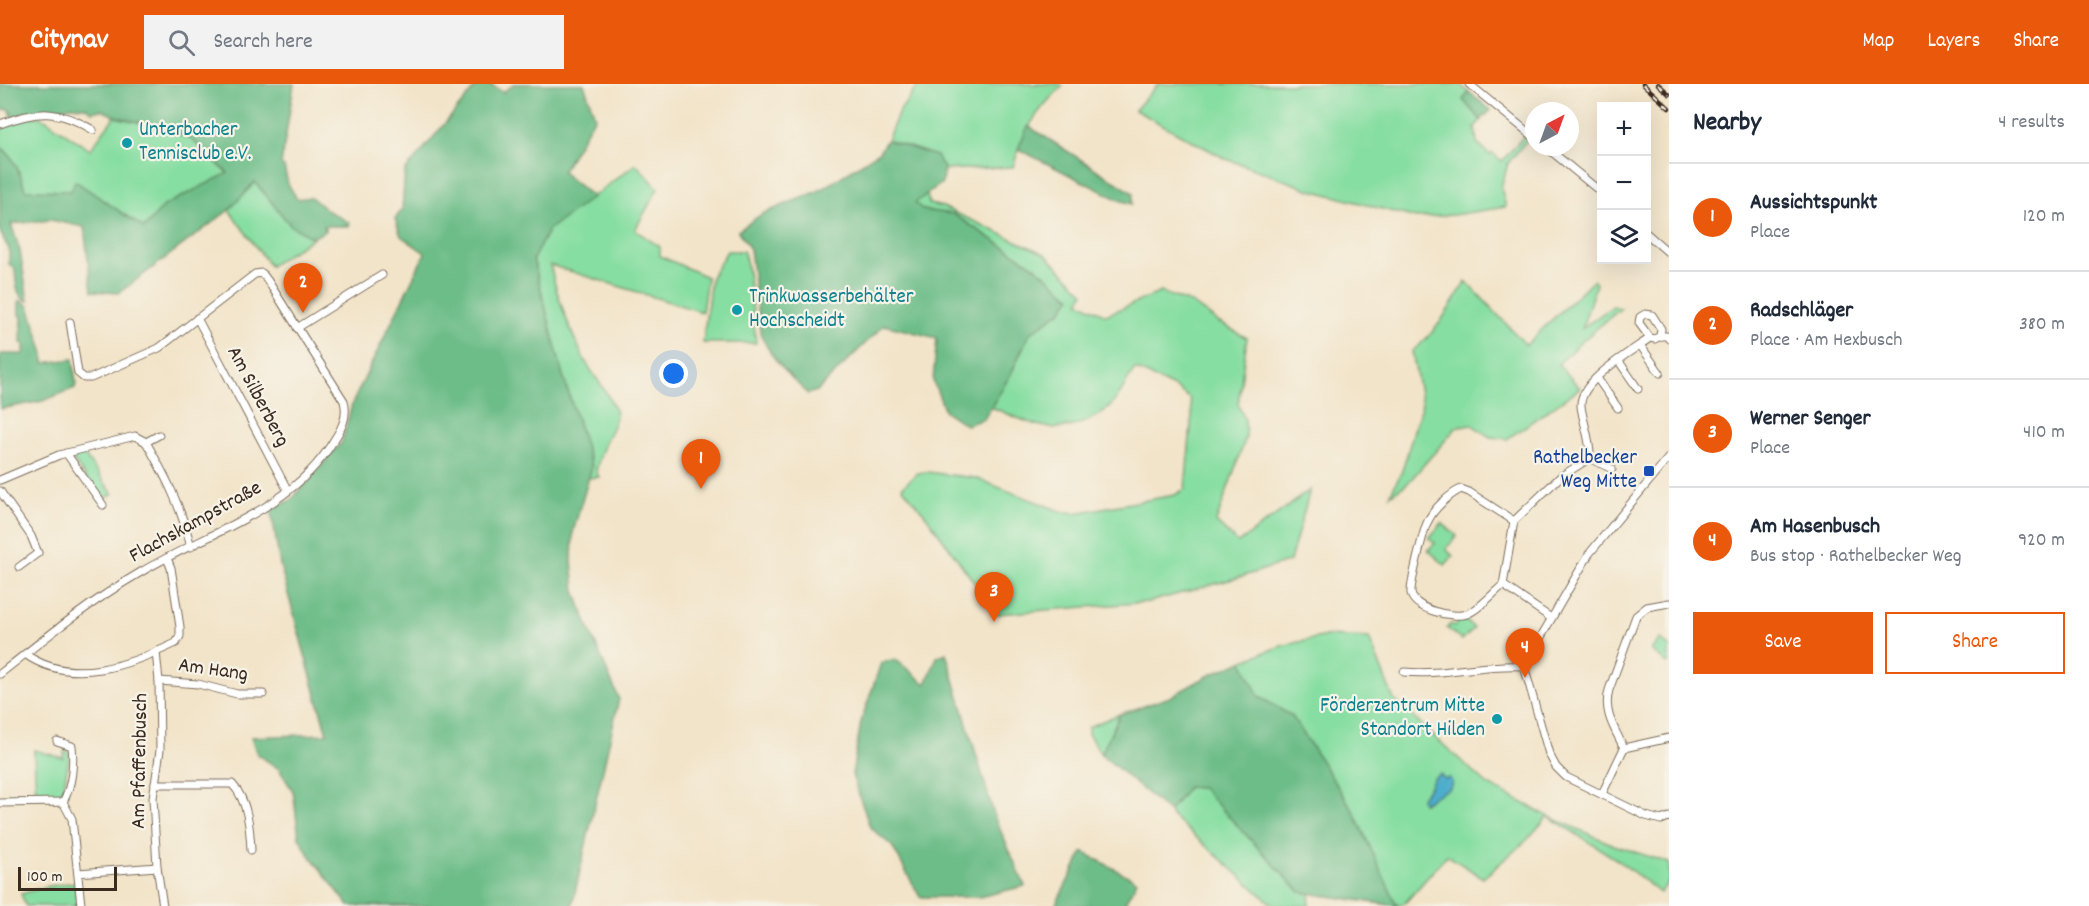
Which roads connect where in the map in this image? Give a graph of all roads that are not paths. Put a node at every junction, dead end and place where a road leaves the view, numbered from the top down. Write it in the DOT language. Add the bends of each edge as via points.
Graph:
graph roads {
  1 [pos="1469,84"];
  2 [pos="0,124"];
  3 [pos="93,130"];
  4 [pos="1525,130"];
  5 [pos="1557,156"];
  6 [pos="1597,189"];
  7 [pos="1651,237"];
  8 [pos="1669,253"];
  9 [pos="382,275"];
  10 [pos="197,318"];
  11 [pos="70,322"];
  12 [pos="297,328"];
  13 [pos="1660,336"];
  14 [pos="1650,338"];
  15 [pos="1669,339"];
  16 [pos="1640,345"];
  17 [pos="1618,360"];
  18 [pos="1660,373"];
  19 [pos="1597,378"];
  20 [pos="1638,389"];
  21 [pos="1618,408"];
  22 [pos="159,435"];
  23 [pos="146,442"];
  24 [pos="66,453"];
  25 [pos="1669,457"];
  26 [pos="1590,458"];
  27 [pos="1612,469"];
  28 [pos="1,476"];
  29 [pos="288,490"];
  30 [pos="0,491"];
  31 [pos="103,505"];
  32 [pos="1514,520"];
  33 [pos="191,547"];
  34 [pos="167,558"];
  35 [pos="19,567"];
  36 [pos="1503,585"];
  37 [pos="1669,603"];
  38 [pos="1551,618"];
  39 [pos="156,652"];
  40 [pos="25,654"];
  41 [pos="1524,666"];
  42 [pos="1404,672"];
  43 [pos="0,674"];
  44 [pos="159,681"];
  45 [pos="263,694"];
  46 [pos="1669,738"];
  47 [pos="57,741"];
  48 [pos="1624,748"];
  49 [pos="155,784"];
  50 [pos="1602,794"];
  51 [pos="63,802"];
  52 [pos="0,803"];
  53 [pos="1669,817"];
  54 [pos="251,850"];
  55 [pos="157,867"];
  56 [pos="78,873"];
  57 [pos="81,905"];
  58 [pos="163,906"];
  1 -- 4 [label="street"];
  2 -- 3 [label="street" via="26,115 64,116"];
  5 -- 6 [label="street"];
  7 -- 8 [label="street"];
  9 -- 12 [label="street"];
  10 -- 11 [label="street, Flachskampstraße" via="159,348 92,378 80,376 76,367"];
  10 -- 12 [label="street, Flachskampstraße" via="259,273"];
  10 -- 29 [label="street, Am Silberberg"];
  12 -- 29 [label="street, Flachskampstraße" via="344,401 345,416 321,461"];
  13 -- 14 [label="street"];
  13 -- 14 [label="street" via="1659,325 1652,315 1645,314 1639,323"];
  13 -- 15 [label="street"];
  14 -- 16 [label="street"];
  16 -- 17 [label="street"];
  16 -- 18 [label="street"];
  17 -- 19 [label="street"];
  17 -- 20 [label="street"];
  19 -- 21 [label="street"];
  19 -- 26 [label="street" via="1581,400"];
  22 -- 23 [label="street"];
  23 -- 24 [label="street" via="135,436"];
  23 -- 33 [label="street" via="177,500"];
  24 -- 28 [label="street"];
  24 -- 31 [label="street"];
  25 -- 38 [label="street" via="1588,554"];
  26 -- 27 [label="street"];
  26 -- 32 [label="street" via="1560,477"];
  29 -- 33 [label="street, Flachskampstraße" via="243,521"];
  30 -- 35 [label="street" via="38,553"];
  32 -- 36 [label="street"];
  32 -- 36 [label="street" via="1469,492 1455,492 1428,521 1410,589 1415,602 1425,608 1464,615"];
  33 -- 34 [label="street, Flachskampstraße"];
  34 -- 39 [label="street" via="180,636 176,643"];
  34 -- 40 [label="street, Flachskampstraße" via="98,600"];
  36 -- 38 [label="street"];
  37 -- 48 [label="street" via="1647,607 1636,616 1605,702"];
  38 -- 41 [label="street"];
  39 -- 40 [label="street" via="118,666 83,670 52,669"];
  39 -- 44 [label="street, Am Pfaffenbusch"];
  40 -- 43 [label="street, Flachskampstraße"];
  41 -- 42 [label="street"];
  41 -- 50 [label="street" via="1556,767 1566,777"];
  44 -- 45 [label="street, Am Hang" via="198,684 237,694"];
  44 -- 49 [label="street, Am Pfaffenbusch" via="160,750"];
  46 -- 48 [label="street"];
  47 -- 51 [label="street" via="72,746 73,760"];
  48 -- 50 [label="street"];
  49 -- 54 [label="street" via="232,784 244,807"];
  49 -- 55 [label="street, Am Pfaffenbusch"];
  50 -- 53 [label="street" via="1646,816 1661,820"];
  51 -- 52 [label="street"];
  51 -- 56 [label="street" via="72,819"];
  55 -- 56 [label="street"];
  55 -- 58 [label="street, Am Pfaffenbusch"];
  56 -- 57 [label="street"];
}
